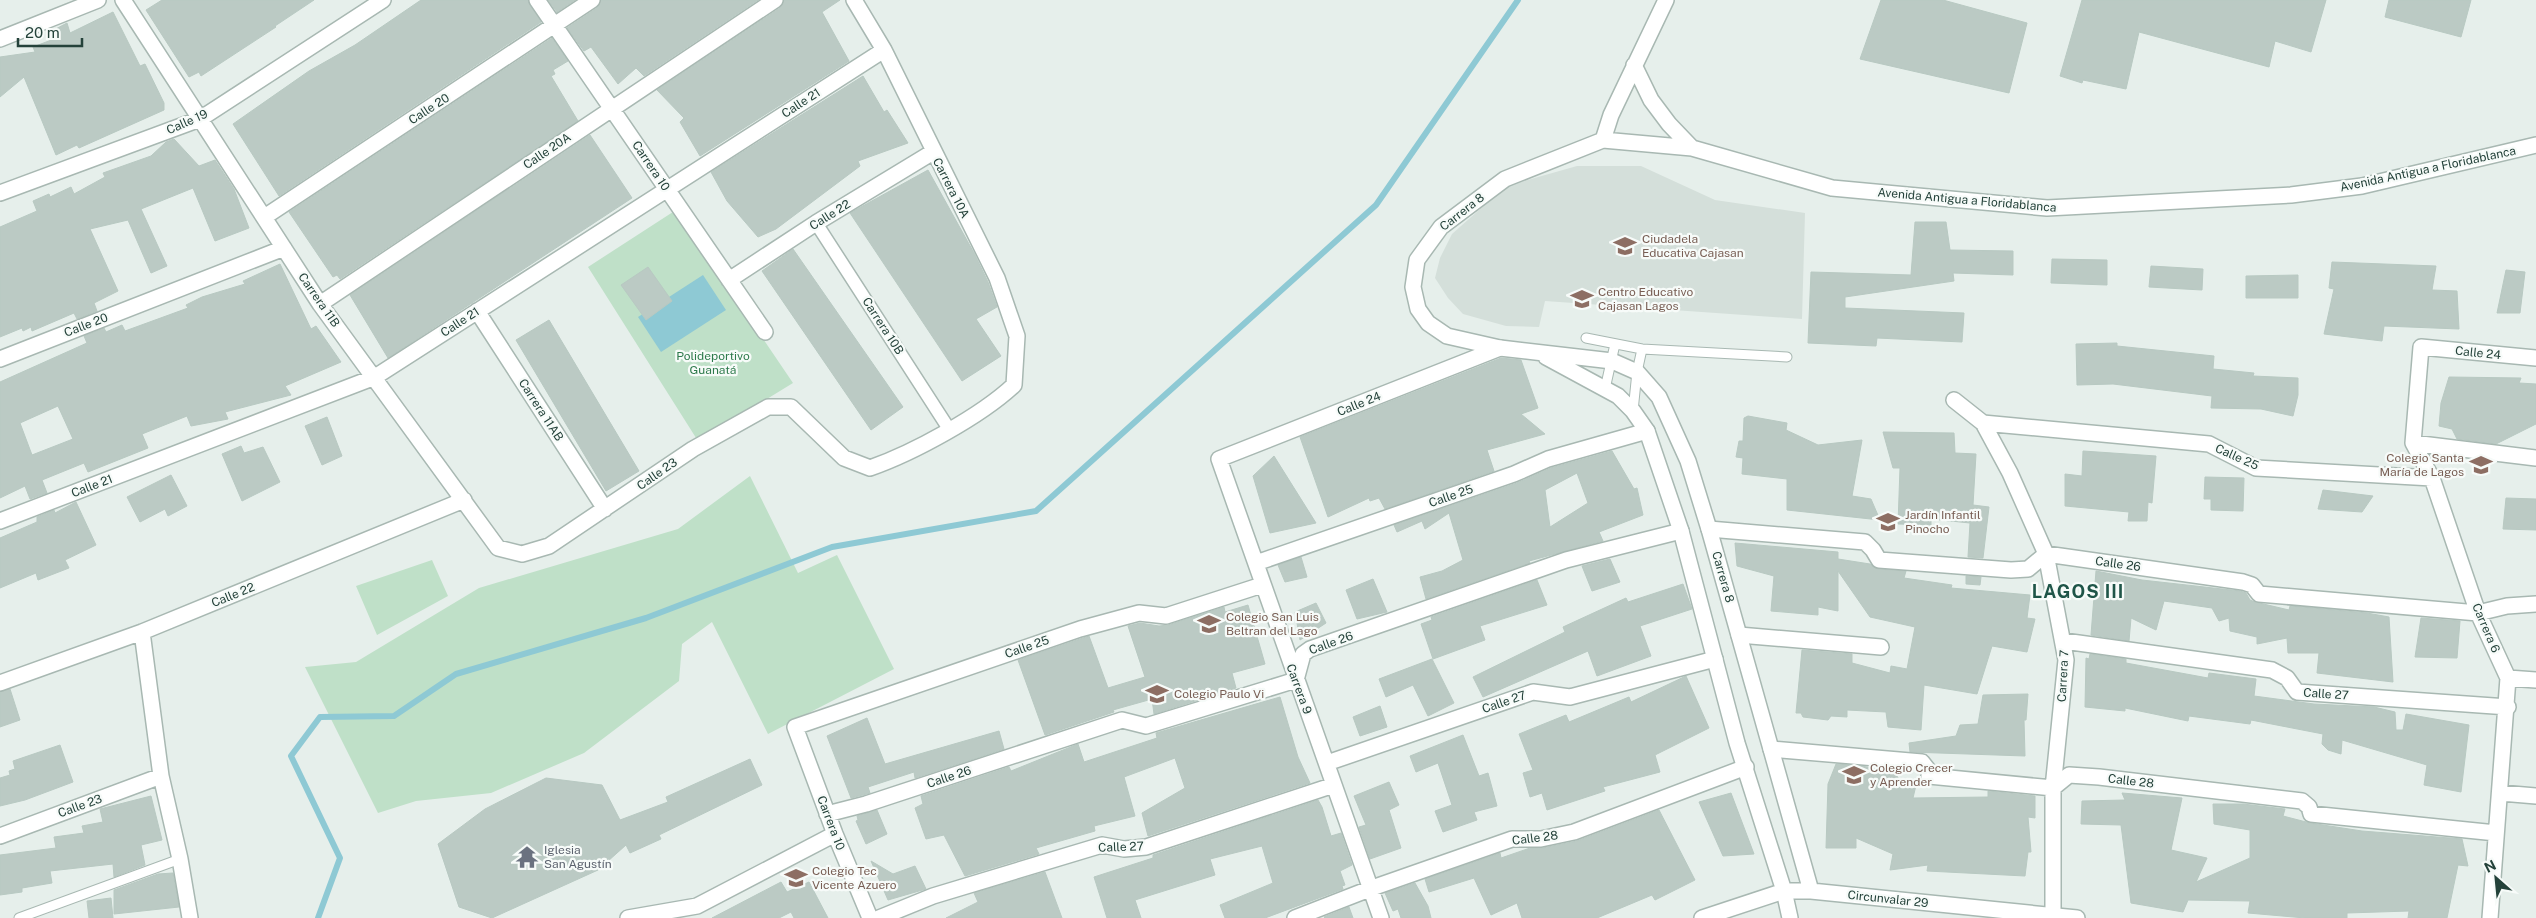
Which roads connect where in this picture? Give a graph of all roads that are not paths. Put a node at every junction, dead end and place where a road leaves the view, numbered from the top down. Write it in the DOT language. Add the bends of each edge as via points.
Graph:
graph roads {
  1 [pos="98,0"];
  2 [pos="123,0"];
  3 [pos="383,0"];
  4 [pos="536,0"];
  5 [pos="592,0"];
  6 [pos="774,0"];
  7 [pos="854,0"];
  8 [pos="1666,0"];
  9 [pos="554,27"];
  10 [pos="0,39"];
  11 [pos="884,50"];
  12 [pos="1634,65"];
  13 [pos="612,108"];
  14 [pos="200,119"];
  15 [pos="1602,140"];
  16 [pos="2536,145"];
  17 [pos="1692,148"];
  18 [pos="933,152"];
  19 [pos="667,190"];
  20 [pos="0,193"];
  21 [pos="266,216"];
  22 [pos="816,223"];
  23 [pos="284,248"];
  24 [pos="729,280"];
  25 [pos="320,304"];
  26 [pos="478,311"];
  27 [pos="765,332"];
  28 [pos="1586,338"];
  29 [pos="1615,344"];
  30 [pos="1500,348"];
  31 [pos="1642,349"];
  32 [pos="1538,352"];
  33 [pos="1787,357"];
  34 [pos="2536,358"];
  35 [pos="0,359"];
  36 [pos="1612,361"];
  37 [pos="1637,372"];
  38 [pos="375,377"];
  39 [pos="1606,389"];
  40 [pos="1954,400"];
  41 [pos="1633,411"];
  42 [pos="1983,423"];
  43 [pos="949,429"];
  44 [pos="1647,431"];
  45 [pos="2413,443"];
  46 [pos="2536,458"];
  47 [pos="1219,459"];
  48 [pos="2432,478"];
  49 [pos="464,500"];
  50 [pos="605,509"];
  51 [pos="0,522"];
  52 [pos="1709,529"];
  53 [pos="1681,531"];
  54 [pos="549,546"];
  55 [pos="2046,554"];
  56 [pos="1256,563"];
  57 [pos="1262,585"];
  58 [pos="2536,604"];
  59 [pos="2478,613"];
  60 [pos="142,632"];
  61 [pos="1739,635"];
  62 [pos="2064,641"];
  63 [pos="1881,647"];
  64 [pos="1715,659"];
  65 [pos="2508,678"];
  66 [pos="1296,680"];
  67 [pos="2536,680"];
  68 [pos="0,683"];
  69 [pos="2508,706"];
  70 [pos="795,727"];
  71 [pos="1771,749"];
  72 [pos="1327,763"];
  73 [pos="1746,767"];
  74 [pos="161,776"];
  75 [pos="1334,785"];
  76 [pos="2053,788"];
  77 [pos="2501,793"];
  78 [pos="2536,796"];
  79 [pos="827,814"];
  80 [pos="2496,833"];
  81 [pos="835,834"];
  82 [pos="0,836"];
  83 [pos="180,859"];
  84 [pos="1372,888"];
  85 [pos="1784,891"];
  86 [pos="1811,891"];
  87 [pos="2053,916"];
  88 [pos="19,918"];
  89 [pos="190,918"];
  90 [pos="628,918"];
  91 [pos="870,918"];
  92 [pos="879,918"];
  93 [pos="1295,918"];
  94 [pos="1381,918"];
  95 [pos="1702,918"];
  96 [pos="1790,918"];
  97 [pos="2077,918"];
  98 [pos="2490,918"];
  1 -- 10 [label="street"];
  2 -- 14 [label="street, Carrera 11B"];
  3 -- 14 [label="street, Calle 19"];
  4 -- 9 [label="street, Carrera 10"];
  5 -- 9 [label="street, Calle 20"];
  6 -- 13 [label="street, Calle 20A"];
  7 -- 11 [label="street, Carrera 10A"];
  8 -- 12 [label="street"];
  9 -- 13 [label="street, Carrera 10"];
  9 -- 21 [label="street, Calle 20"];
  11 -- 18 [label="street, Carrera 10A"];
  11 -- 19 [label="street, Calle 21"];
  12 -- 15 [label="street"];
  12 -- 17 [label="street" via="1652,100"];
  13 -- 19 [label="street, Carrera 10"];
  13 -- 25 [label="street, Calle 20A"];
  14 -- 20 [label="street, Calle 19"];
  14 -- 21 [label="street, Carrera 11B"];
  15 -- 17 [label="street, Carrera 8"];
  15 -- 30 [label="street, Carrera 8" via="1505,179 1441,227 1417,260 1412,287 1418,309 1428,323 1447,336"];
  16 -- 17 [label="street, Avenida Antigua a Floridablanca" via="2362,186 2291,195 2047,208 1832,188"];
  18 -- 22 [label="street, Calle 22"];
  18 -- 43 [label="street, Carrera 10A" via="997,278 1017,336 1014,385 996,401"];
  19 -- 24 [label="street, Carrera 10"];
  19 -- 26 [label="street, Calle 21"];
  21 -- 23 [label="street, Carrera 11B"];
  22 -- 24 [label="street, Calle 22"];
  22 -- 43 [label="street, Carrera 10B"];
  23 -- 25 [label="street, Carrera 11B"];
  23 -- 35 [label="street, Calle 20"];
  24 -- 27 [label="street, Carrera 10"];
  25 -- 38 [label="street, Carrera 11B"];
  26 -- 38 [label="street, Calle 21"];
  26 -- 50 [label="street, Carrera 11AB"];
  28 -- 29 [label="lane"];
  29 -- 31 [label="lane"];
  29 -- 36 [label="lane"];
  30 -- 32 [label="street, Carrera 8"];
  30 -- 47 [label="street, Calle 24"];
  31 -- 33 [label="lane"];
  31 -- 37 [label="lane"];
  32 -- 36 [label="street, Carrera 8"];
  32 -- 39 [label="street, Carrera 8"];
  34 -- 45 [label="street, Calle 24" via="2421,347"];
  36 -- 37 [label="street, Carrera 8"];
  36 -- 39 [label="lane"];
  37 -- 41 [label="lane"];
  37 -- 52 [label="street, Carrera 8" via="1659,397 1672,422"];
  38 -- 49 [label="street, Carrera 11B"];
  38 -- 51 [label="street, Calle 21"];
  39 -- 41 [label="street, Carrera 8"];
  40 -- 42 [label="street"];
  41 -- 44 [label="street, Carrera 8"];
  42 -- 48 [label="street, Calle 25" via="2209,444 2256,468"];
  42 -- 55 [label="street, Carrera 7" via="2010,472"];
  43 -- 50 [label="street, Calle 23" via="870,468 844,458 791,408 768,407 693,449"];
  44 -- 53 [label="street, Carrera 8"];
  44 -- 56 [label="street, Calle 25" via="1548,459 1514,474"];
  45 -- 46 [label="street"];
  45 -- 48 [label="street, Carrera 6"];
  47 -- 56 [label="street, Carrera 9"];
  48 -- 59 [label="street, Carrera 6"];
  49 -- 54 [label="street, Carrera 11B" via="498,548 522,554"];
  49 -- 60 [label="street, Calle 22"];
  50 -- 54 [label="street, Calle 23"];
  52 -- 55 [label="street" via="1865,542 1879,560 1955,567 2028,569"];
  52 -- 61 [label="street, Carrera 8"];
  53 -- 64 [label="street, Carrera 8"];
  53 -- 66 [label="street, Calle 26" via="1566,560 1310,649 1303,654"];
  55 -- 59 [label="street, Calle 26" via="2243,582 2252,585 2259,594"];
  55 -- 62 [label="street, Carrera 7"];
  56 -- 57 [label="street, Carrera 9"];
  57 -- 66 [label="street, Carrera 9"];
  57 -- 70 [label="street, Calle 25" via="1166,616 1139,613 1080,629"];
  58 -- 59 [label="street, Calle 26"];
  59 -- 65 [label="street, Carrera 6"];
  60 -- 68 [label="street, Calle 22"];
  60 -- 74 [label="street"];
  61 -- 63 [label="street"];
  61 -- 71 [label="street, Carrera 8"];
  62 -- 69 [label="street, Calle 27" via="2272,670 2287,678 2297,692"];
  62 -- 76 [label="street, Carrera 7" via="2066,660"];
  64 -- 72 [label="street, Calle 27" via="1570,696 1533,692"];
  64 -- 73 [label="street, Carrera 8"];
  65 -- 67 [label="street"];
  65 -- 69 [label="street, Carrera 6"];
  66 -- 72 [label="street, Carrera 9"];
  66 -- 79 [label="street, Calle 26" via="1146,726 1122,720"];
  69 -- 77 [label="street, Carrera 6"];
  70 -- 79 [label="street, Carrera 10"];
  71 -- 76 [label="street" via="1922,762 1929,776"];
  71 -- 86 [label="street, Carrera 8"];
  72 -- 75 [label="street, Carrera 9"];
  73 -- 84 [label="street, Calle 28" via="1574,832 1541,839 1512,839"];
  73 -- 85 [label="street, Carrera 8"];
  74 -- 82 [label="street, Calle 23"];
  74 -- 83 [label="street"];
  75 -- 84 [label="street, Carrera 9"];
  75 -- 92 [label="street, Calle 27" via="1146,847 1124,849 1102,845 1056,858 934,896"];
  76 -- 80 [label="street, Calle 28" via="2069,775 2099,777 2302,801 2312,814"];
  76 -- 87 [label="street, Carrera 7"];
  77 -- 78 [label="street"];
  77 -- 80 [label="street, Carrera 6"];
  79 -- 81 [label="street, Carrera 10"];
  80 -- 98 [label="street, Carrera 6"];
  81 -- 90 [label="street" via="697,906"];
  81 -- 91 [label="street, Carrera 10"];
  83 -- 88 [label="lane"];
  83 -- 89 [label="street"];
  84 -- 93 [label="street, Calle 28"];
  84 -- 94 [label="street, Carrera 9"];
  85 -- 86 [label="street, Circunvalar 29"];
  85 -- 95 [label="street, Circunvalar 29"];
  85 -- 96 [label="street, Carrera 8"];
  86 -- 87 [label="street, Circunvalar 29"];
  87 -- 97 [label="street, Circunvalar 29"];
}
